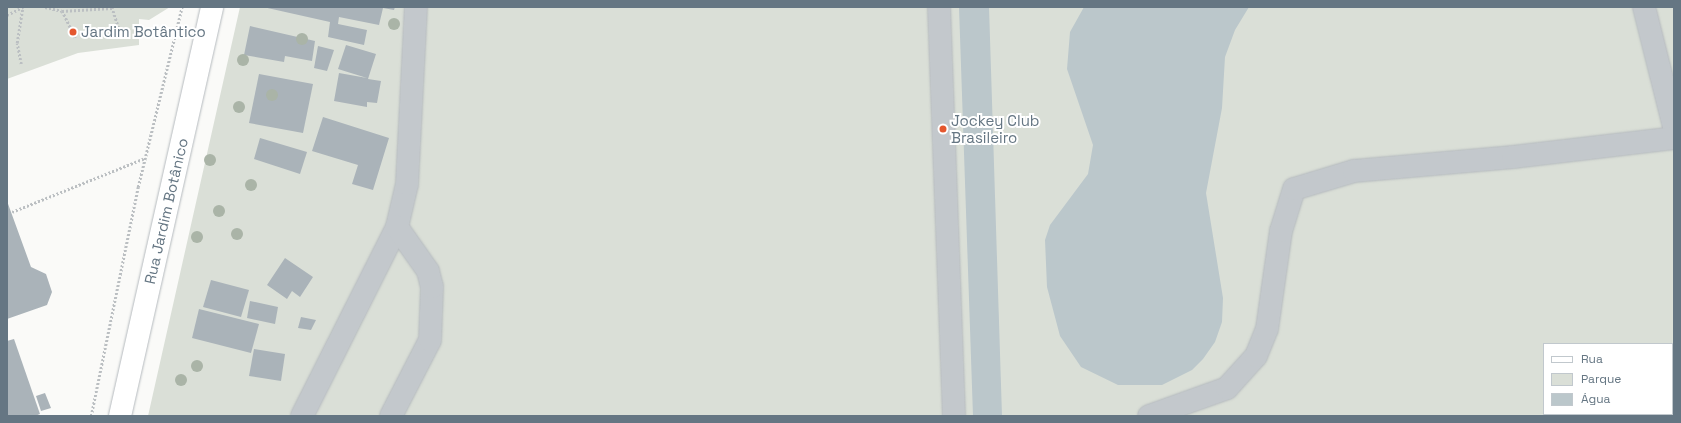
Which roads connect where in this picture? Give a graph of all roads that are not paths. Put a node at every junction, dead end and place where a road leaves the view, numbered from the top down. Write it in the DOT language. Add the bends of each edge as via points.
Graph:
graph roads {
  1 [pos="212,7"];
  2 [pos="416,7"];
  3 [pos="939,7"];
  4 [pos="1644,7"];
  5 [pos="1674,126"];
  6 [pos="1674,138"];
  7 [pos="397,227"];
  8 [pos="120,416"];
  9 [pos="302,416"];
  10 [pos="391,416"];
  11 [pos="954,416"];
  12 [pos="1149,416"];
  1 -- 8 [label="main road, Rua Jardim Botânico"];
  2 -- 7 [label="lane" via="407,184"];
  3 -- 11 [label="lane"];
  4 -- 5 [label="lane"];
  6 -- 12 [label="lane" via="1512,157 1354,171 1294,188 1281,231 1267,329 1256,356 1227,388"];
  7 -- 9 [label="lane"];
  7 -- 10 [label="lane" via="428,271 432,287 431,332 430,340"];
}
